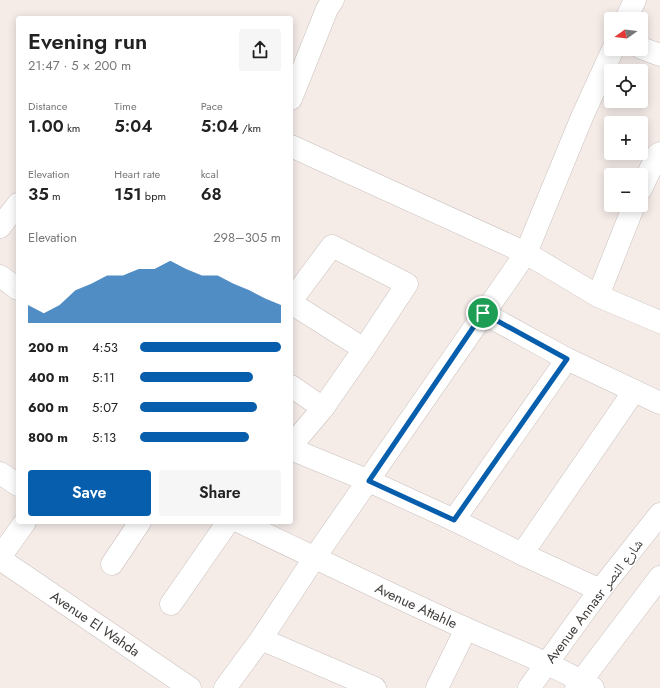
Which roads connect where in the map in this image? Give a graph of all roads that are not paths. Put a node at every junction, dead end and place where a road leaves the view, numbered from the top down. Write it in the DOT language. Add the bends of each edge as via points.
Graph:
graph roads {
  1 [pos="333,0"];
  2 [pos="635,0"];
  3 [pos="629,12"];
  4 [pos="648,51"];
  5 [pos="660,55"];
  6 [pos="610,56"];
  7 [pos="293,95"];
  8 [pos="293,147"];
  9 [pos="660,153"];
  10 [pos="648,174"];
  11 [pos="16,207"];
  12 [pos="631,212"];
  13 [pos="0,228"];
  14 [pos="526,253"];
  15 [pos="0,276"];
  16 [pos="16,288"];
  17 [pos="598,296"];
  18 [pos="293,299"];
  19 [pos="293,303"];
  20 [pos="483,313"];
  21 [pos="660,322"];
  22 [pos="364,349"];
  23 [pos="567,359"];
  24 [pos="293,387"];
  25 [pos="634,391"];
  26 [pos="660,403"];
  27 [pos="323,408"];
  28 [pos="293,446"];
  29 [pos="293,449"];
  30 [pos="0,473"];
  31 [pos="369,481"];
  32 [pos="16,484"];
  33 [pos="660,514"];
  34 [pos="454,520"];
  35 [pos="24,524"];
  36 [pos="139,524"];
  37 [pos="227,524"];
  38 [pos="244,524"];
  39 [pos="522,554"];
  40 [pos="315,557"];
  41 [pos="0,558"];
  42 [pos="112,564"];
  43 [pos="660,577"];
  44 [pos="600,590"];
  45 [pos="171,604"];
  46 [pos="466,629"];
  47 [pos="261,639"];
  48 [pos="546,663"];
  49 [pos="583,685"];
  50 [pos="190,688"];
  51 [pos="225,688"];
  52 [pos="375,688"];
  53 [pos="437,688"];
  54 [pos="529,688"];
  1 -- 7 [label="street" via="327,9"];
  2 -- 3 [label="street"];
  4 -- 5 [label="street"];
  6 -- 14 [label="street" via="582,116"];
  8 -- 14 [label="street"];
  9 -- 10 [label="street"];
  11 -- 13 [label="street"];
  12 -- 17 [label="street"];
  14 -- 17 [label="street"];
  14 -- 20 [label="street"];
  15 -- 16 [label="street"];
  17 -- 21 [label="street"];
  18 -- 22 [label="street" via="332,246 407,284"];
  19 -- 22 [label="street"];
  20 -- 23 [label="street"];
  20 -- 31 [label="street"];
  22 -- 27 [label="street"];
  23 -- 25 [label="street"];
  23 -- 34 [label="street"];
  24 -- 27 [label="street"];
  25 -- 26 [label="street"];
  25 -- 39 [label="street"];
  27 -- 28 [label="street"];
  29 -- 31 [label="street"];
  30 -- 32 [label="street"];
  31 -- 34 [label="street"];
  31 -- 40 [label="street"];
  33 -- 44 [label="street, Avenue Annasr شارع النصر"];
  34 -- 39 [label="street"];
  35 -- 41 [label="street"];
  36 -- 42 [label="street"];
  37 -- 45 [label="street"];
  38 -- 40 [label="street, Avenue Attahle"];
  39 -- 44 [label="street"];
  40 -- 46 [label="street, Avenue Attahle"];
  40 -- 47 [label="street"];
  41 -- 50 [label="street, Avenue El Wahda"];
  43 -- 49 [label="street"];
  44 -- 48 [label="street, Avenue Annasr شارع النصر"];
  46 -- 48 [label="street, Avenue Attahle"];
  46 -- 53 [label="street"];
  47 -- 51 [label="street"];
  47 -- 52 [label="street"];
  48 -- 49 [label="street, Avenue Attahle"];
  48 -- 54 [label="street, Avenue Annasr شارع النصر"];
}
